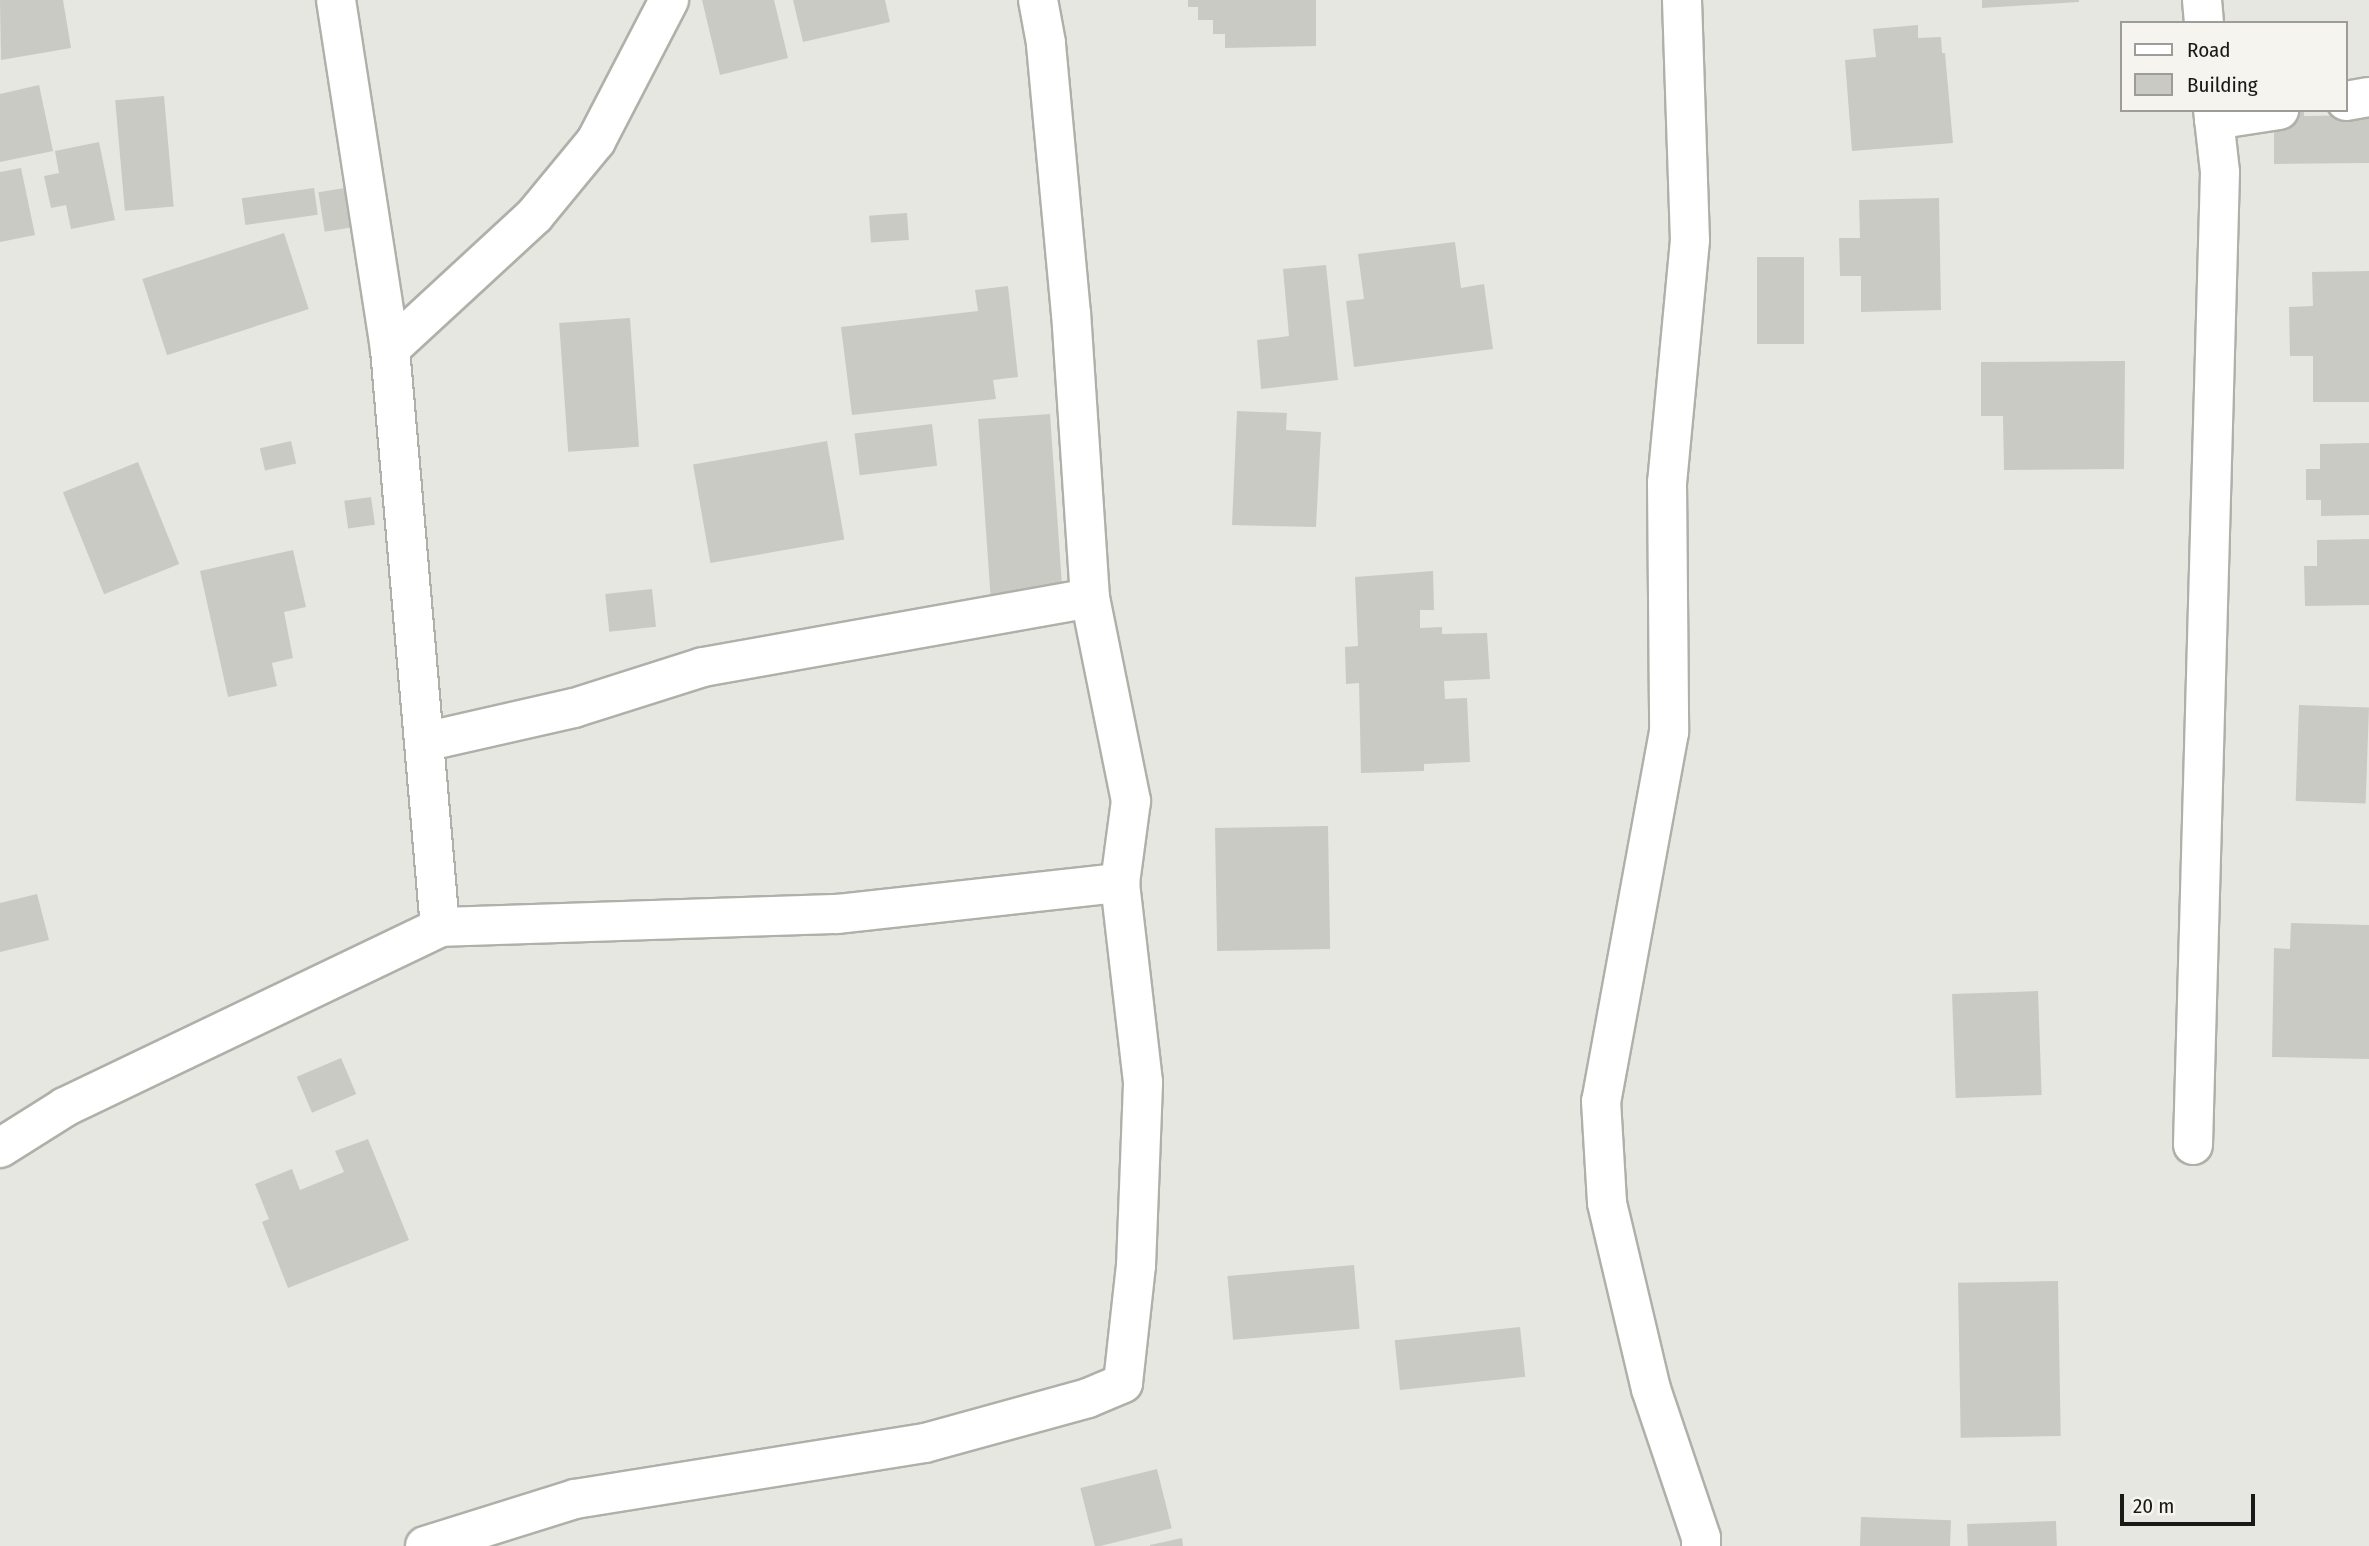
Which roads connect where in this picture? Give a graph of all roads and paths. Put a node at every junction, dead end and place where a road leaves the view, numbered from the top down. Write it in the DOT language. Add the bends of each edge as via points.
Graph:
graph roads {
  1 [pos="336,0"];
  2 [pos="669,0"];
  3 [pos="1038,0"];
  4 [pos="1682,0"];
  5 [pos="2202,0"];
  6 [pos="2204,21"];
  7 [pos="2369,97"];
  8 [pos="2348,101"];
  9 [pos="2253,112"];
  10 [pos="2214,115"];
  11 [pos="390,349"];
  12 [pos="1090,598"];
  13 [pos="424,742"];
  14 [pos="1120,883"];
  15 [pos="439,927"];
  16 [pos="2193,1146"];
  17 [pos="0,1148"];
  18 [pos="425,1546"];
  19 [pos="1701,1546"];
  1 -- 11 [label="street"];
  2 -- 11 [label="street" via="596,141 536,215"];
  3 -- 12 [label="street" via="1071,314"];
  4 -- 19 [label="street" via="1690,240 1667,482 1670,732 1601,1101 1606,1203 1651,1389"];
  5 -- 6 [label="street"];
  7 -- 8 [label="street"];
  9 -- 10 [label="street"];
  10 -- 16 [label="street" via="2220,172"];
  11 -- 13 [label="street"];
  12 -- 13 [label="street" via="703,667 574,708"];
  12 -- 14 [label="street" via="1131,801"];
  13 -- 15 [label="street"];
  14 -- 15 [label="street" via="837,914"];
  14 -- 18 [label="street" via="1143,1082 1136,1266 1123,1383 1088,1398 925,1443 575,1499"];
  15 -- 17 [label="street" via="65,1107"];
}
